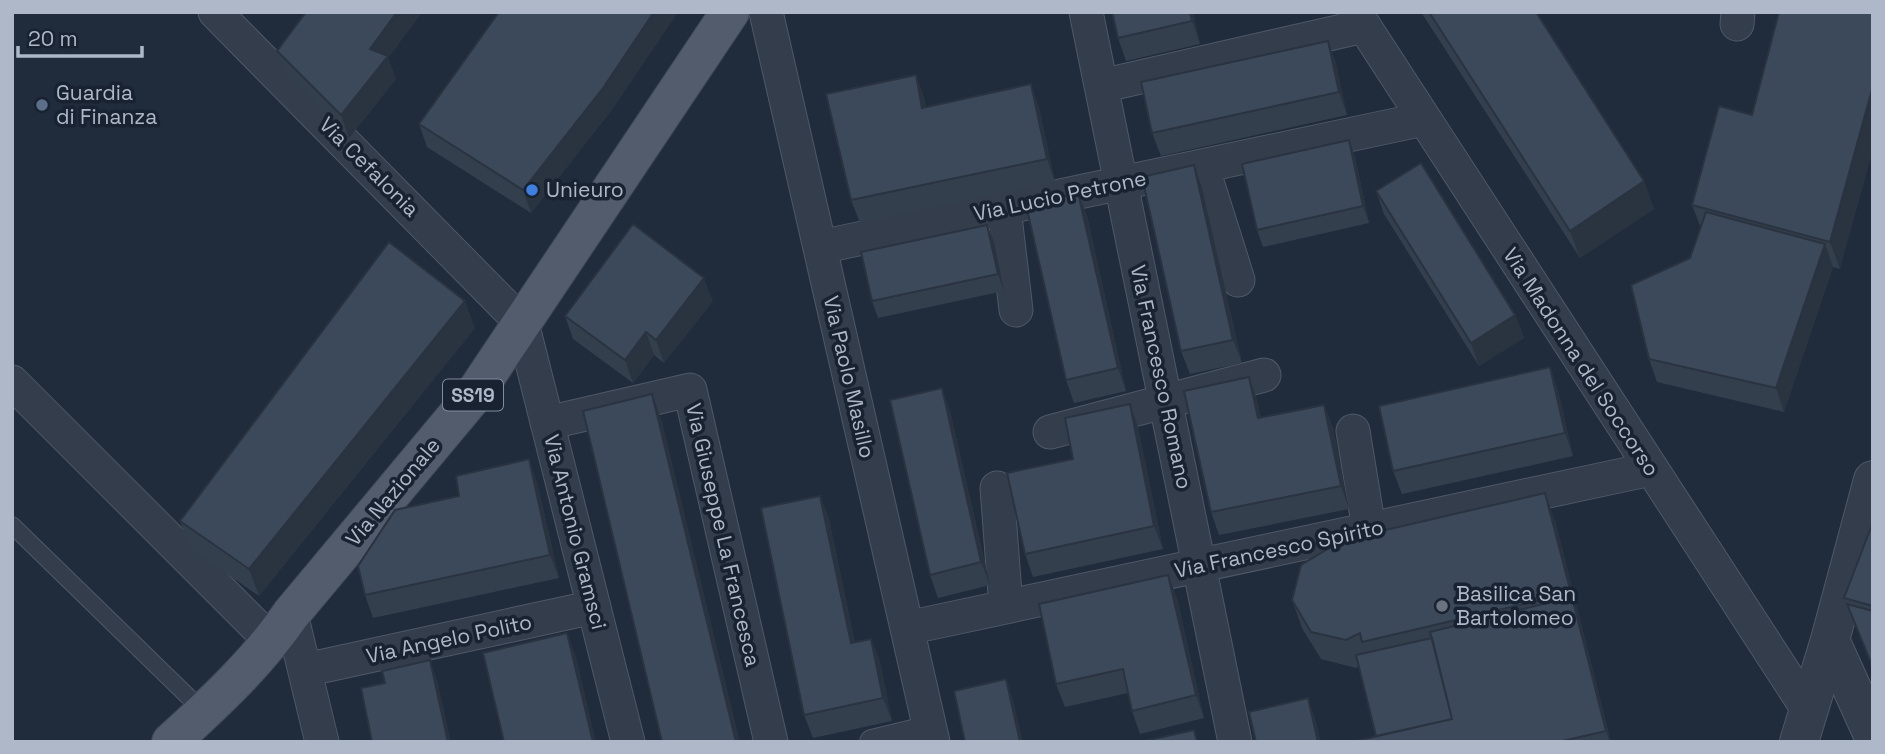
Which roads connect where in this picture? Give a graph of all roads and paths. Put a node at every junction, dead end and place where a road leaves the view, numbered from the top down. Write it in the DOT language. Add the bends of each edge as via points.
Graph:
graph roads {
  1 [pos="215,12"];
  2 [pos="730,12"];
  3 [pos="766,12"];
  4 [pos="1086,12"];
  5 [pos="1359,19"];
  6 [pos="1101,86"];
  7 [pos="1424,119"];
  8 [pos="1202,166"];
  9 [pos="1122,183"];
  10 [pos="1004,208"];
  11 [pos="820,247"];
  12 [pos="1238,280"];
  13 [pos="1016,310"];
  14 [pos="522,323"];
  15 [pos="1264,375"];
  16 [pos="12,382"];
  17 [pos="1166,401"];
  18 [pos="547,423"];
  19 [pos="1353,431"];
  20 [pos="1049,432"];
  21 [pos="1651,469"];
  22 [pos="1873,480"];
  23 [pos="997,488"];
  24 [pos="12,525"];
  25 [pos="1370,529"];
  26 [pos="1200,566"];
  27 [pos="594,607"];
  28 [pos="1006,607"];
  29 [pos="282,628"];
  30 [pos="907,628"];
  31 [pos="1830,640"];
  32 [pos="304,670"];
  33 [pos="204,712"];
  34 [pos="1804,727"];
  35 [pos="932,735"];
  36 [pos="1873,735"];
  37 [pos="171,742"];
  38 [pos="322,742"];
  39 [pos="628,742"];
  40 [pos="771,742"];
  41 [pos="872,742"];
  42 [pos="1235,742"];
  1 -- 14 [label="street, Via Cefalonia"];
  2 -- 14 [label="main road, Via Nazionale / SS19"];
  3 -- 11 [label="street, Via Paolo Masillo"];
  4 -- 6 [label="street, Via Francesco Romano"];
  5 -- 6 [label="street"];
  5 -- 7 [label="street, Via Madonna del Soccorso"];
  6 -- 9 [label="street, Via Francesco Romano"];
  7 -- 8 [label="street, Via Lucio Petrone"];
  7 -- 21 [label="street, Via Madonna del Soccorso" via="1568,366"];
  8 -- 9 [label="street, Via Lucio Petrone"];
  8 -- 12 [label="street"];
  9 -- 10 [label="street, Via Lucio Petrone"];
  9 -- 17 [label="street, Via Francesco Romano"];
  10 -- 11 [label="street, Via Lucio Petrone"];
  10 -- 13 [label="street"];
  11 -- 30 [label="street, Via Paolo Masillo"];
  14 -- 18 [label="street, Via Antonio Gramsci"];
  14 -- 29 [label="main road, Via Nazionale / SS19" via="473,396"];
  15 -- 17 [label="street"];
  16 -- 29 [label="street"];
  17 -- 20 [label="street"];
  17 -- 26 [label="street, Via Francesco Romano"];
  18 -- 27 [label="street, Via Antonio Gramsci"];
  18 -- 40 [label="street, Via Giuseppe La Francesca" via="690,390"];
  19 -- 25 [label="street"];
  21 -- 25 [label="street, Via Francesco Spirito"];
  21 -- 34 [label="street, Via Madonna del Soccorso"];
  22 -- 31 [label="street"];
  23 -- 28 [label="street"];
  24 -- 33 [label="lane"];
  25 -- 26 [label="street, Via Francesco Spirito"];
  26 -- 28 [label="street, Via Francesco Spirito"];
  26 -- 42 [label="street, Via Francesco Romano"];
  27 -- 32 [label="street, Via Angelo Polito"];
  27 -- 39 [label="street, Via Antonio Gramsci"];
  28 -- 30 [label="street, Via Francesco Spirito"];
  29 -- 32 [label="street"];
  29 -- 33 [label="main road, Via Nazionale / SS19"];
  30 -- 35 [label="street, Via Paolo Masillo"];
  31 -- 34 [label="street"];
  31 -- 36 [label="street"];
  32 -- 38 [label="street"];
  33 -- 37 [label="main road, Via Nazionale / SS19"];
  35 -- 41 [label="street"];
}
